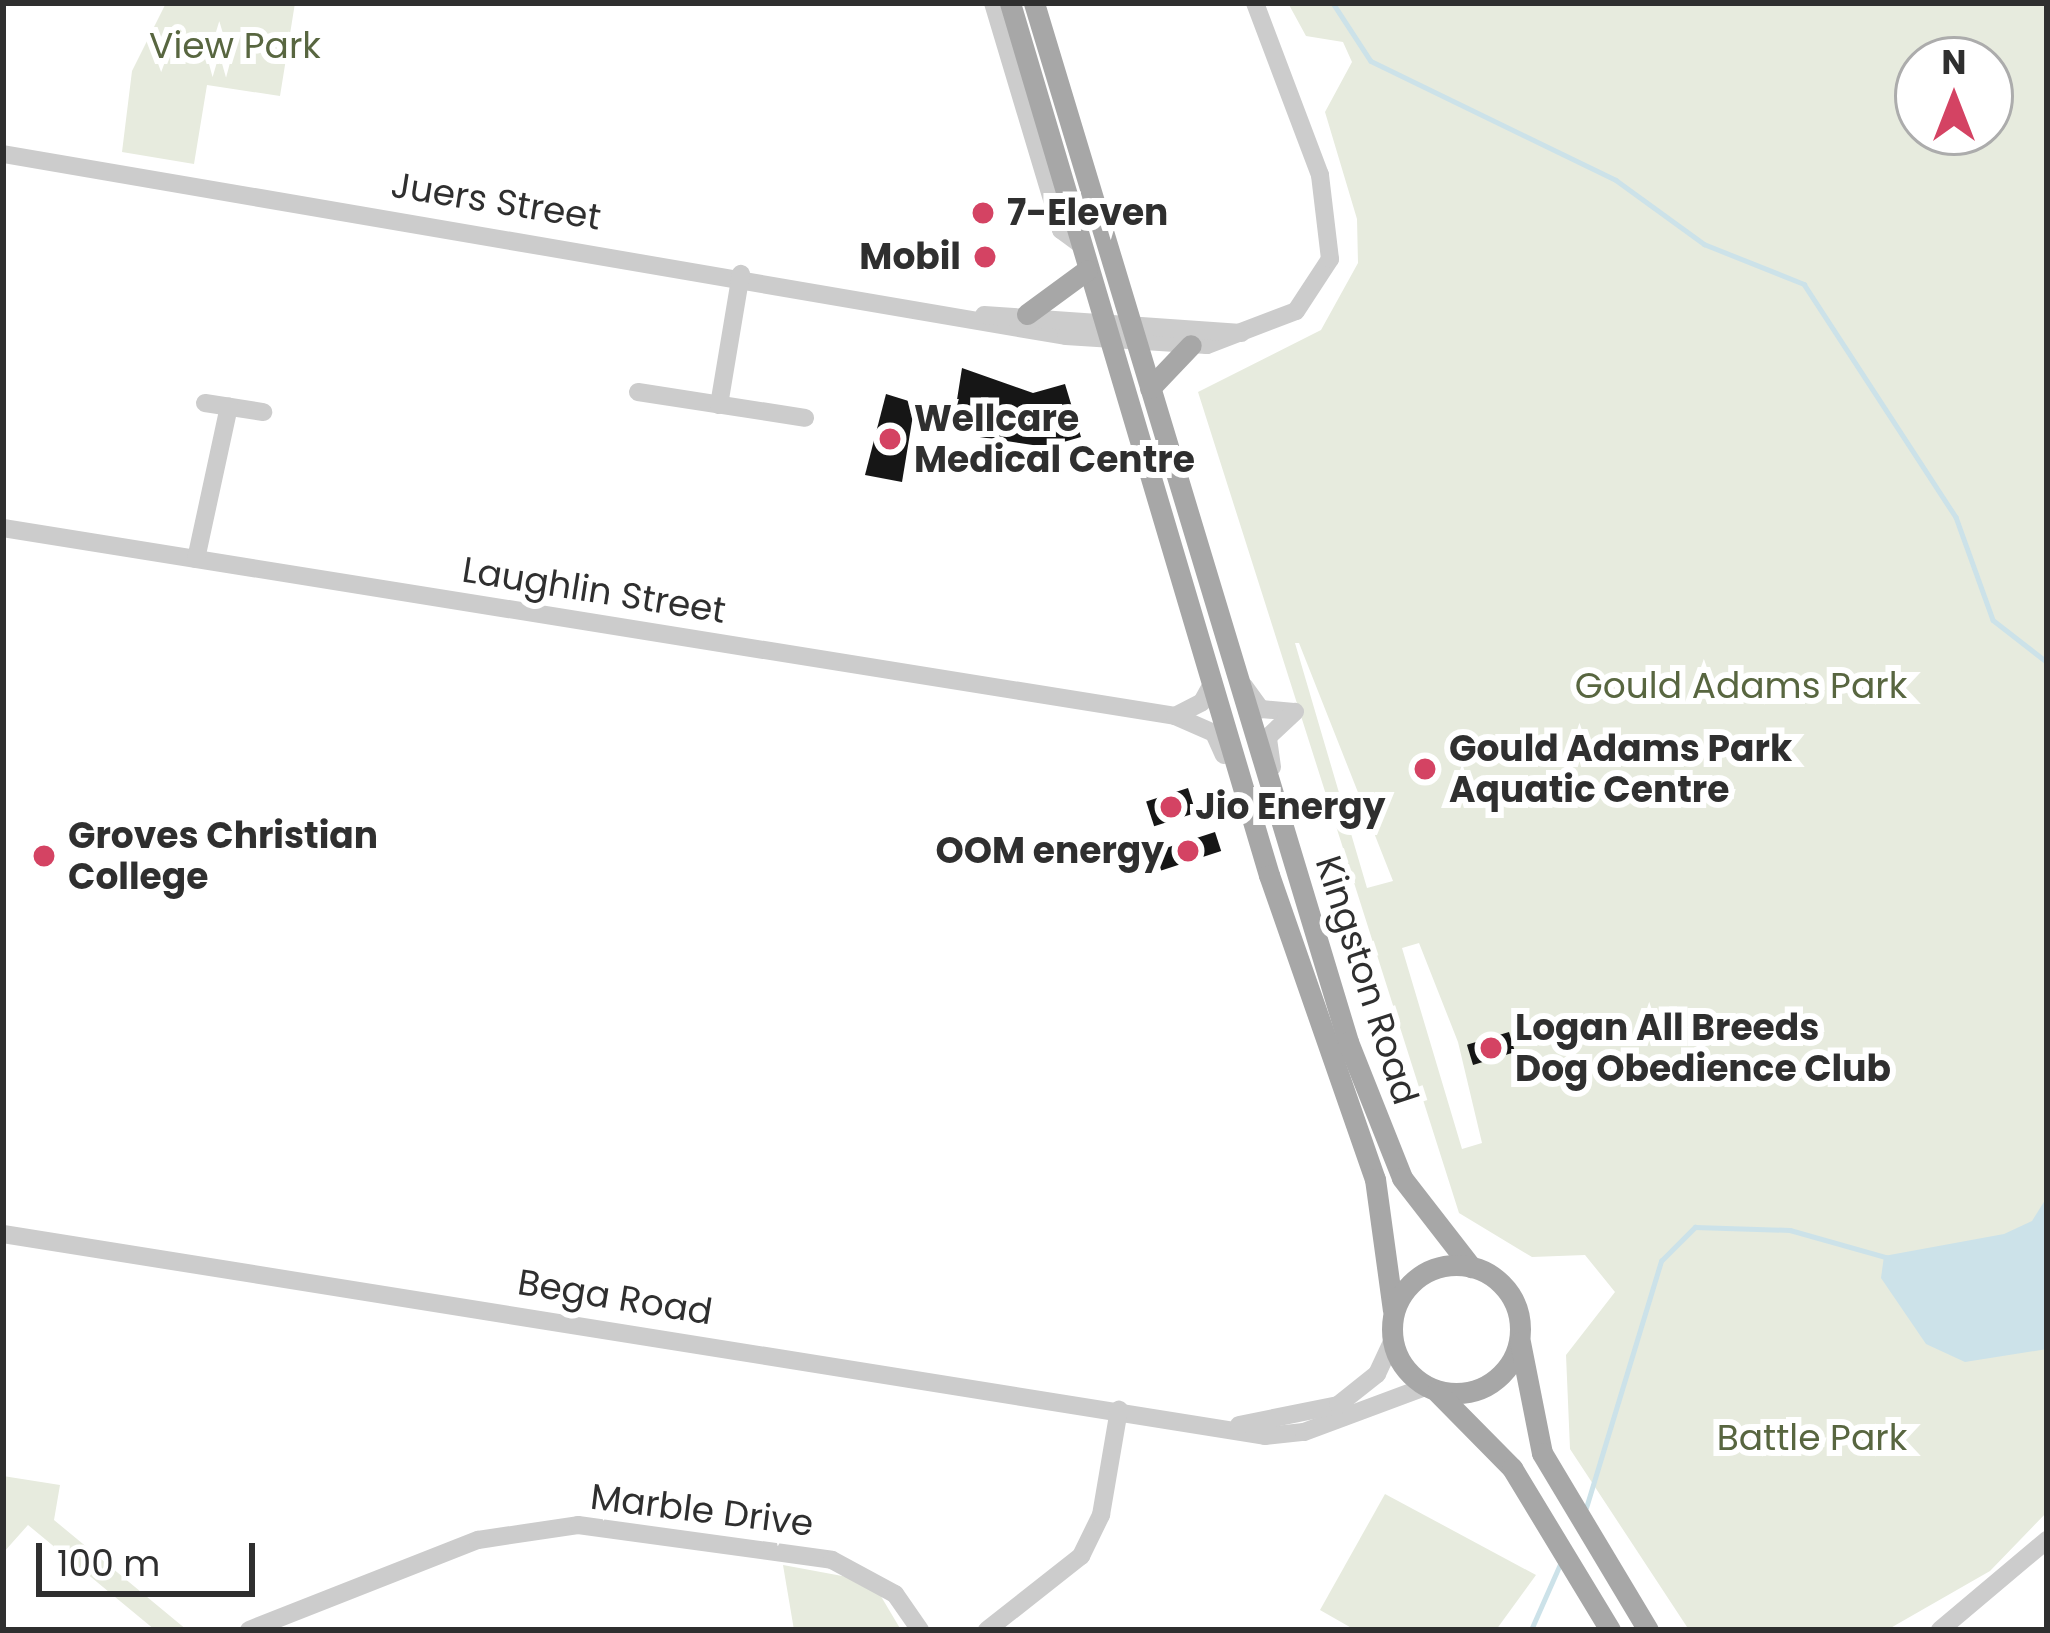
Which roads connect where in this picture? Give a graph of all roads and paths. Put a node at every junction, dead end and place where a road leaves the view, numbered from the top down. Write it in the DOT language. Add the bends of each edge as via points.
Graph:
graph roads {
  1 [pos="993,3"];
  2 [pos="1010,3"];
  3 [pos="1034,3"];
  4 [pos="1255,3"];
  5 [pos="3,154"];
  6 [pos="1080,244"];
  7 [pos="1088,270"];
  8 [pos="741,274"];
  9 [pos="1027,314"];
  10 [pos="979,315"];
  11 [pos="1106,332"];
  12 [pos="1241,333"];
  13 [pos="1133,336"];
  14 [pos="1190,346"];
  15 [pos="1150,388"];
  16 [pos="638,392"];
  17 [pos="205,404"];
  18 [pos="719,405"];
  19 [pos="229,407"];
  20 [pos="263,412"];
  21 [pos="805,418"];
  22 [pos="3,528"];
  23 [pos="196,559"];
  24 [pos="1238,677"];
  25 [pos="1214,682"];
  26 [pos="1175,716"];
  27 [pos="1243,792"];
  28 [pos="1277,807"];
  29 [pos="3,1234"];
  30 [pos="1471,1267"];
  31 [pos="1393,1310"];
  32 [pos="1520,1336"];
  33 [pos="1391,1342"];
  34 [pos="1431,1389"];
  35 [pos="1119,1410"];
  36 [pos="1216,1426"];
  37 [pos="2047,1540"];
  38 [pos="249,1630"];
  39 [pos="920,1630"];
  40 [pos="987,1630"];
  41 [pos="1610,1630"];
  42 [pos="1648,1630"];
  43 [pos="1940,1630"];
  1 -- 6 [label="street, Kingston Road" via="1061,230"];
  2 -- 6 [label="main road, Kingston Road"];
  3 -- 13 [label="main road, Kingston Road"];
  4 -- 12 [label="street" via="1288,74 1332,235 1309,299"];
  5 -- 8 [label="street, Juers Street"];
  6 -- 7 [label="main road, Kingston Road"];
  7 -- 9 [label="main road"];
  7 -- 11 [label="main road, Kingston Road"];
  8 -- 10 [label="street, Juers Street"];
  8 -- 18 [label="street"];
  9 -- 10 [label="street, Juers Street"];
  9 -- 11 [label="street, Juers Street"];
  10 -- 11 [label="street, Juers Street"];
  11 -- 13 [label="street"];
  11 -- 25 [label="main road, Kingston Road"];
  12 -- 13 [label="street"];
  12 -- 14 [label="street"];
  13 -- 14 [label="street"];
  13 -- 15 [label="main road, Kingston Road"];
  14 -- 15 [label="main road"];
  15 -- 24 [label="main road, Kingston Road"];
  16 -- 18 [label="street"];
  17 -- 19 [label="street"];
  18 -- 21 [label="street"];
  19 -- 20 [label="street"];
  19 -- 23 [label="street"];
  22 -- 23 [label="street, Laughlin Street"];
  23 -- 26 [label="street, Laughlin Street"];
  24 -- 28 [label="main road, Kingston Road"];
  24 -- 28 [label="street" via="1261,709 1295,712 1268,737"];
  25 -- 26 [label="street" via="1202,702"];
  25 -- 27 [label="main road, Kingston Road"];
  26 -- 27 [label="street, Laughlin Street" via="1214,733"];
  27 -- 31 [label="main road, Kingston Road" via="1376,1179"];
  28 -- 30 [label="main road, Kingston Road" via="1395,1162 1422,1214"];
  29 -- 35 [label="street, Bega Road"];
  30 -- 31 [label="main road" via="1431,1269"];
  30 -- 32 [label="main road" via="1512,1291"];
  31 -- 33 [label="main road"];
  32 -- 34 [label="main road" via="1497,1378 1468,1393"];
  32 -- 42 [label="main road" via="1542,1453"];
  33 -- 34 [label="main road"];
  33 -- 36 [label="street, Bega Road" via="1377,1374 1338,1405"];
  34 -- 36 [label="street, Bega Road" via="1304,1432"];
  34 -- 41 [label="main road" via="1512,1468"];
  35 -- 36 [label="street, Bega Road"];
  35 -- 40 [label="street" via="1101,1515 1081,1556"];
  37 -- 43 [label="street"];
  38 -- 39 [label="street, Marble Drive" via="478,1540 578,1525 832,1560 867,1572"];
}
